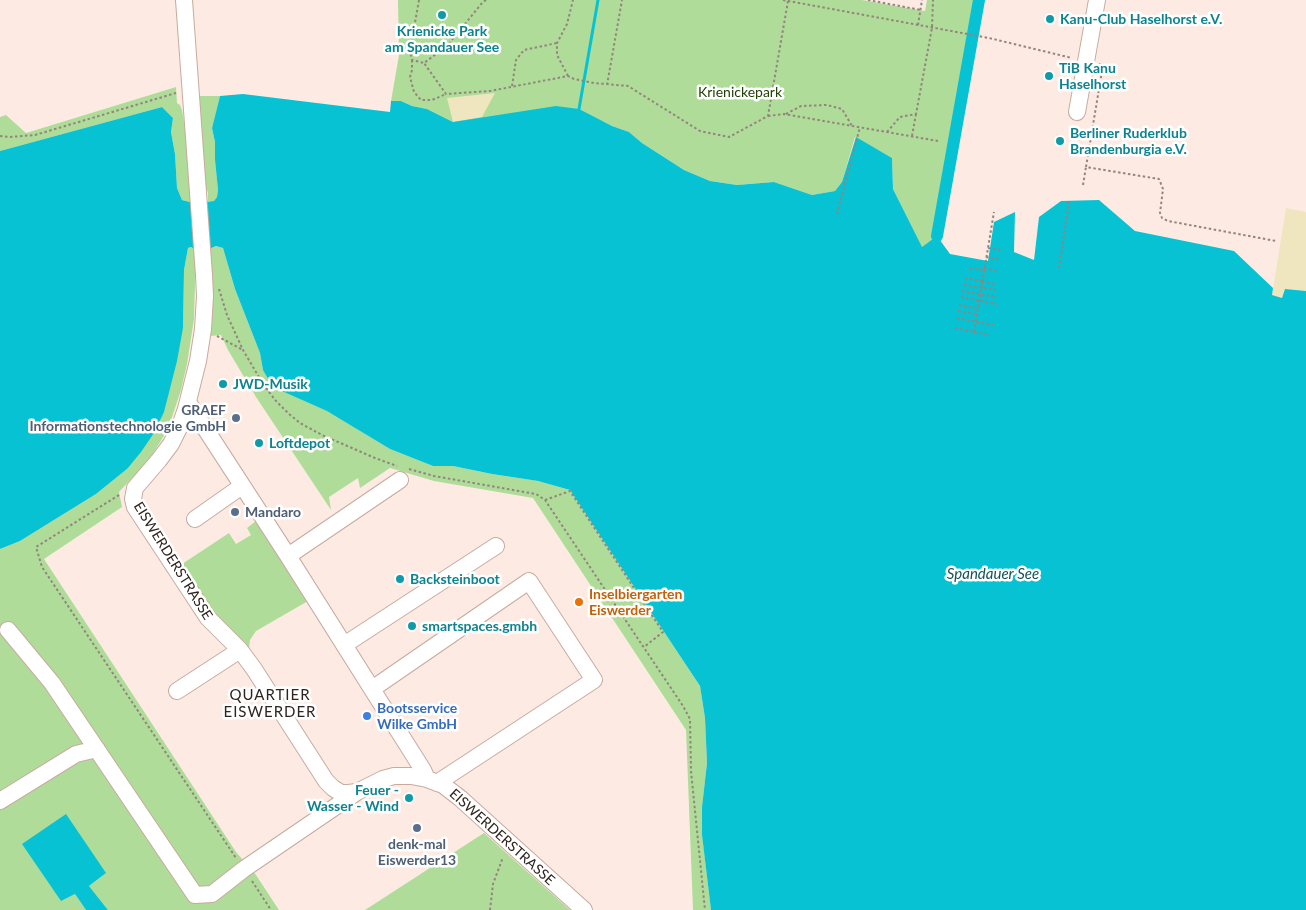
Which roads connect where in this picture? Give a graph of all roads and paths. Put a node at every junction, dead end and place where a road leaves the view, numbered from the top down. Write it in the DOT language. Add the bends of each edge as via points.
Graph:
graph roads {
  1 [pos="184,0"];
  2 [pos="419,0"];
  3 [pos="486,0"];
  4 [pos="573,0"];
  5 [pos="622,0"];
  6 [pos="783,0"];
  7 [pos="788,0"];
  8 [pos="868,0"];
  9 [pos="922,0"];
  10 [pos="933,0"];
  11 [pos="1097,0"];
  12 [pos="920,10"];
  13 [pos="918,25"];
  14 [pos="932,28"];
  15 [pos="557,43"];
  16 [pos="412,60"];
  17 [pos="1086,61"];
  18 [pos="424,62"];
  19 [pos="568,76"];
  20 [pos="607,85"];
  21 [pos="512,87"];
  22 [pos="181,92"];
  23 [pos="446,94"];
  24 [pos="1077,112"];
  25 [pos="784,114"];
  26 [pos="916,114"];
  27 [pos="768,116"];
  28 [pos="852,126"];
  29 [pos="860,127"];
  30 [pos="887,132"];
  31 [pos="0,136"];
  32 [pos="912,136"];
  33 [pos="938,141"];
  34 [pos="1086,167"];
  35 [pos="1083,185"];
  36 [pos="1069,201"];
  37 [pos="994,212"];
  38 [pos="837,214"];
  39 [pos="1276,241"];
  40 [pos="988,248"];
  41 [pos="1001,250"];
  42 [pos="986,257"];
  43 [pos="1000,260"];
  44 [pos="970,268"];
  45 [pos="1059,268"];
  46 [pos="984,269"];
  47 [pos="998,271"];
  48 [pos="965,278"];
  49 [pos="982,282"];
  50 [pos="218,283"];
  51 [pos="996,284"];
  52 [pos="964,285"];
  53 [pos="981,288"];
  54 [pos="998,290"];
  55 [pos="962,291"];
  56 [pos="980,294"];
  57 [pos="961,297"];
  58 [pos="997,297"];
  59 [pos="979,301"];
  60 [pos="997,304"];
  61 [pos="960,305"];
  62 [pos="978,308"];
  63 [pos="958,311"];
  64 [pos="976,314"];
  65 [pos="957,318"];
  66 [pos="975,322"];
  67 [pos="993,324"];
  68 [pos="955,328"];
  69 [pos="974,332"];
  70 [pos="990,335"];
  71 [pos="218,337"];
  72 [pos="188,402"];
  73 [pos="400,480"];
  74 [pos="242,486"];
  75 [pos="125,492"];
  76 [pos="544,500"];
  77 [pos="195,519"];
  78 [pos="496,546"];
  79 [pos="288,556"];
  80 [pos="6,636"];
  81 [pos="344,645"];
  82 [pos="644,647"];
  83 [pos="240,650"];
  84 [pos="372,689"];
  85 [pos="177,691"];
  86 [pos="97,749"];
  87 [pos="432,781"];
  88 [pos="357,792"];
  89 [pos="0,801"];
  90 [pos="505,850"];
  91 [pos="244,869"];
  92 [pos="271,910"];
  93 [pos="490,910"];
  94 [pos="584,910"];
  1 -- 72 [label="street, EISWERDERSTRASSE" via="205,296 203,329"];
  2 -- 16 [label="path" via="410,51"];
  3 -- 18 [label="path" via="447,46"];
  4 -- 15 [label="path" via="567,24"];
  5 -- 20 [label="path"];
  6 -- 7 [label="path"];
  7 -- 13 [label="path"];
  7 -- 27 [label="path"];
  8 -- 12 [label="path"];
  9 -- 12 [label="path"];
  10 -- 14 [label="path"];
  11 -- 17 [label="street"];
  12 -- 13 [label="path"];
  13 -- 14 [label="path"];
  14 -- 17 [label="path"];
  14 -- 26 [label="path"];
  15 -- 19 [label="path" via="557,55"];
  15 -- 21 [label="path" via="524,50 516,60"];
  16 -- 18 [label="path"];
  16 -- 23 [label="path" via="410,77 414,92 421,100 432,100"];
  17 -- 24 [label="street"];
  17 -- 34 [label="path" via="1103,64"];
  18 -- 23 [label="path"];
  19 -- 20 [label="path"];
  19 -- 21 [label="path"];
  20 -- 27 [label="path" via="628,86 700,131 729,137"];
  21 -- 23 [label="path"];
  22 -- 31 [label="path" via="35,135"];
  25 -- 27 [label="path"];
  25 -- 28 [label="path"];
  25 -- 28 [label="path" via="801,106 827,105 842,110"];
  26 -- 30 [label="path" via="900,117"];
  26 -- 32 [label="path"];
  28 -- 29 [label="path"];
  29 -- 30 [label="path"];
  29 -- 38 [label="path"];
  30 -- 32 [label="path"];
  32 -- 33 [label="path"];
  34 -- 35 [label="path"];
  34 -- 39 [label="path" via="1159,179 1163,189 1160,213 1168,221"];
  36 -- 45 [label="path"];
  37 -- 40 [label="path"];
  40 -- 41 [label="path"];
  40 -- 42 [label="path"];
  42 -- 43 [label="path"];
  42 -- 46 [label="path"];
  44 -- 46 [label="path"];
  46 -- 47 [label="path"];
  46 -- 49 [label="path"];
  48 -- 49 [label="path"];
  49 -- 51 [label="path"];
  49 -- 53 [label="path"];
  50 -- 71 [label="path" via="227,315 243,350"];
  52 -- 53 [label="path"];
  53 -- 54 [label="path"];
  53 -- 56 [label="path"];
  55 -- 56 [label="path"];
  56 -- 58 [label="path"];
  56 -- 59 [label="path"];
  57 -- 59 [label="path"];
  59 -- 60 [label="path"];
  59 -- 62 [label="path"];
  61 -- 62 [label="path"];
  62 -- 64 [label="path"];
  63 -- 64 [label="path"];
  64 -- 66 [label="path"];
  65 -- 66 [label="path"];
  66 -- 67 [label="path"];
  66 -- 69 [label="path"];
  68 -- 69 [label="path"];
  69 -- 70 [label="path"];
  72 -- 74 [label="street"];
  72 -- 83 [label="street, EISWERDERSTRASSE" via="171,444 135,488 133,499 135,507 208,618"];
  73 -- 79 [label="street"];
  74 -- 77 [label="street"];
  74 -- 79 [label="street"];
  75 -- 91 [label="path" via="36,547 42,567"];
  76 -- 82 [label="path" via="570,491 663,632"];
  78 -- 81 [label="street"];
  79 -- 81 [label="street"];
  80 -- 86 [label="street" via="52,683"];
  81 -- 84 [label="street"];
  83 -- 85 [label="street"];
  83 -- 88 [label="street, EISWERDERSTRASSE" via="326,781 340,793"];
  84 -- 87 [label="street"];
  84 -- 87 [label="street" via="529,581 594,680"];
  86 -- 89 [label="street" via="76,754"];
  86 -- 91 [label="street, EISWERDERSTRASSE" via="195,895 212,894"];
  87 -- 88 [label="street, EISWERDERSTRASSE" via="394,776"];
  87 -- 94 [label="street, EISWERDERSTRASSE" via="455,794"];
  88 -- 91 [label="street, EISWERDERSTRASSE"];
  90 -- 93 [label="path" via="493,884"];
  91 -- 92 [label="path"];
}
